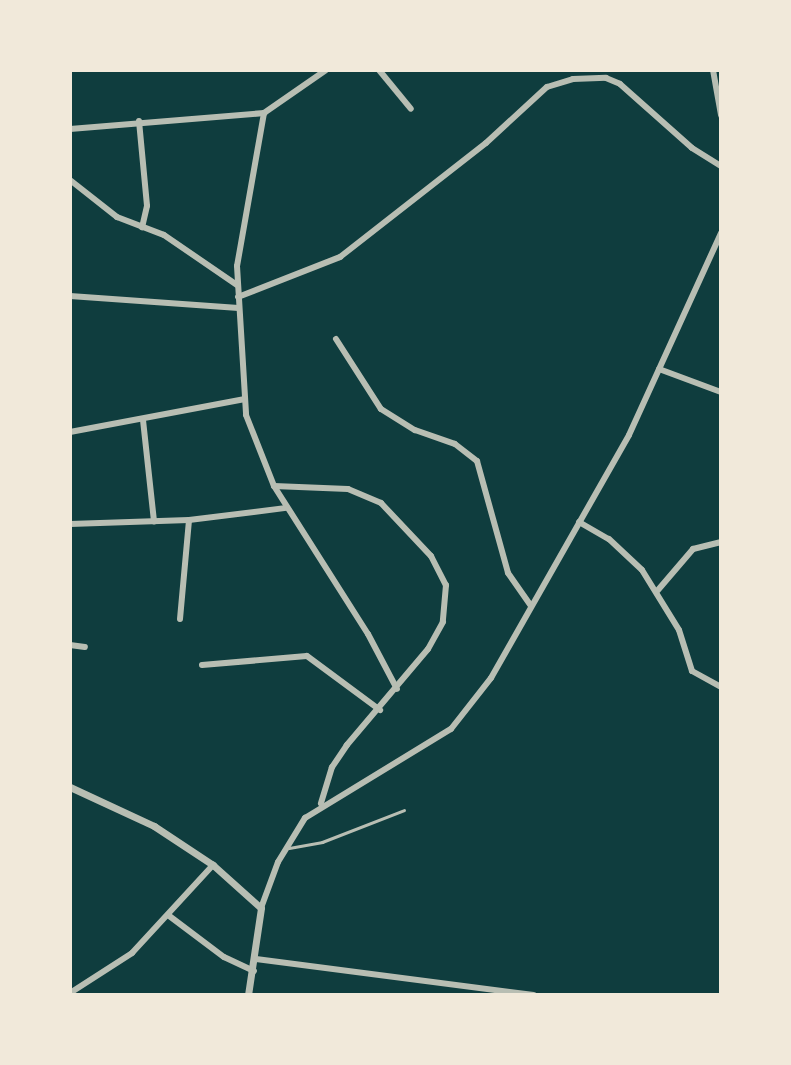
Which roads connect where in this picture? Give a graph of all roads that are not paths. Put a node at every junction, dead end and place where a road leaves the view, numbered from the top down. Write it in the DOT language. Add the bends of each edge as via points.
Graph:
graph roads {
  1 [pos="326,70"];
  2 [pos="379,70"];
  3 [pos="713,70"];
  4 [pos="411,109"];
  5 [pos="264,113"];
  6 [pos="721,115"];
  7 [pos="139,121"];
  8 [pos="70,129"];
  9 [pos="721,166"];
  10 [pos="70,180"];
  11 [pos="142,227"];
  12 [pos="721,233"];
  13 [pos="237,285"];
  14 [pos="70,296"];
  15 [pos="238,297"];
  16 [pos="239,308"];
  17 [pos="336,339"];
  18 [pos="659,369"];
  19 [pos="721,392"];
  20 [pos="245,399"];
  21 [pos="143,420"];
  22 [pos="70,432"];
  23 [pos="274,486"];
  24 [pos="286,508"];
  25 [pos="189,520"];
  26 [pos="154,521"];
  27 [pos="579,522"];
  28 [pos="70,524"];
  29 [pos="721,542"];
  30 [pos="658,590"];
  31 [pos="531,606"];
  32 [pos="180,619"];
  33 [pos="70,645"];
  34 [pos="85,647"];
  35 [pos="202,665"];
  36 [pos="721,687"];
  37 [pos="397,689"];
  38 [pos="380,710"];
  39 [pos="70,787"];
  40 [pos="321,803"];
  41 [pos="404,810"];
  42 [pos="285,849"];
  43 [pos="213,865"];
  44 [pos="261,908"];
  45 [pos="168,915"];
  46 [pos="256,959"];
  47 [pos="254,971"];
  48 [pos="70,993"];
  49 [pos="248,995"];
  50 [pos="534,995"];
  1 -- 5 [label="street"];
  2 -- 4 [label="street"];
  3 -- 6 [label="street"];
  5 -- 7 [label="street"];
  5 -- 13 [label="street"];
  7 -- 8 [label="street"];
  7 -- 11 [label="street" via="147,206"];
  9 -- 15 [label="street" via="692,148 620,84 606,78 573,79 547,87 486,143 340,257"];
  10 -- 11 [label="street" via="99,206"];
  11 -- 13 [label="street" via="173,240"];
  12 -- 18 [label="street"];
  13 -- 15 [label="street"];
  14 -- 16 [label="street"];
  15 -- 16 [label="street"];
  16 -- 20 [label="street"];
  17 -- 31 [label="street" via="381,409 415,430 455,444 477,461 508,573"];
  18 -- 19 [label="street"];
  18 -- 27 [label="street"];
  20 -- 21 [label="street"];
  20 -- 23 [label="street" via="250,431"];
  21 -- 22 [label="street"];
  21 -- 26 [label="street"];
  23 -- 24 [label="street"];
  23 -- 37 [label="street" via="316,484 366,495 397,518 431,556 448,602 428,649"];
  24 -- 25 [label="street"];
  24 -- 37 [label="street" via="368,634"];
  25 -- 26 [label="street"];
  25 -- 32 [label="street"];
  26 -- 28 [label="street"];
  27 -- 30 [label="street" via="632,558"];
  27 -- 31 [label="street"];
  29 -- 30 [label="street" via="693,549"];
  30 -- 36 [label="street" via="692,671"];
  31 -- 40 [label="street" via="491,678 451,729"];
  33 -- 34 [label="street"];
  35 -- 38 [label="street" via="307,656"];
  37 -- 38 [label="street"];
  38 -- 40 [label="street" via="332,767"];
  39 -- 43 [label="street" via="154,826"];
  40 -- 42 [label="street"];
  41 -- 42 [label="lane" via="322,842"];
  42 -- 44 [label="street"];
  43 -- 44 [label="street"];
  43 -- 45 [label="street"];
  44 -- 46 [label="street"];
  45 -- 47 [label="street" via="224,957"];
  45 -- 48 [label="street" via="132,953"];
  46 -- 47 [label="street"];
  46 -- 50 [label="street"];
  47 -- 49 [label="street"];
}
